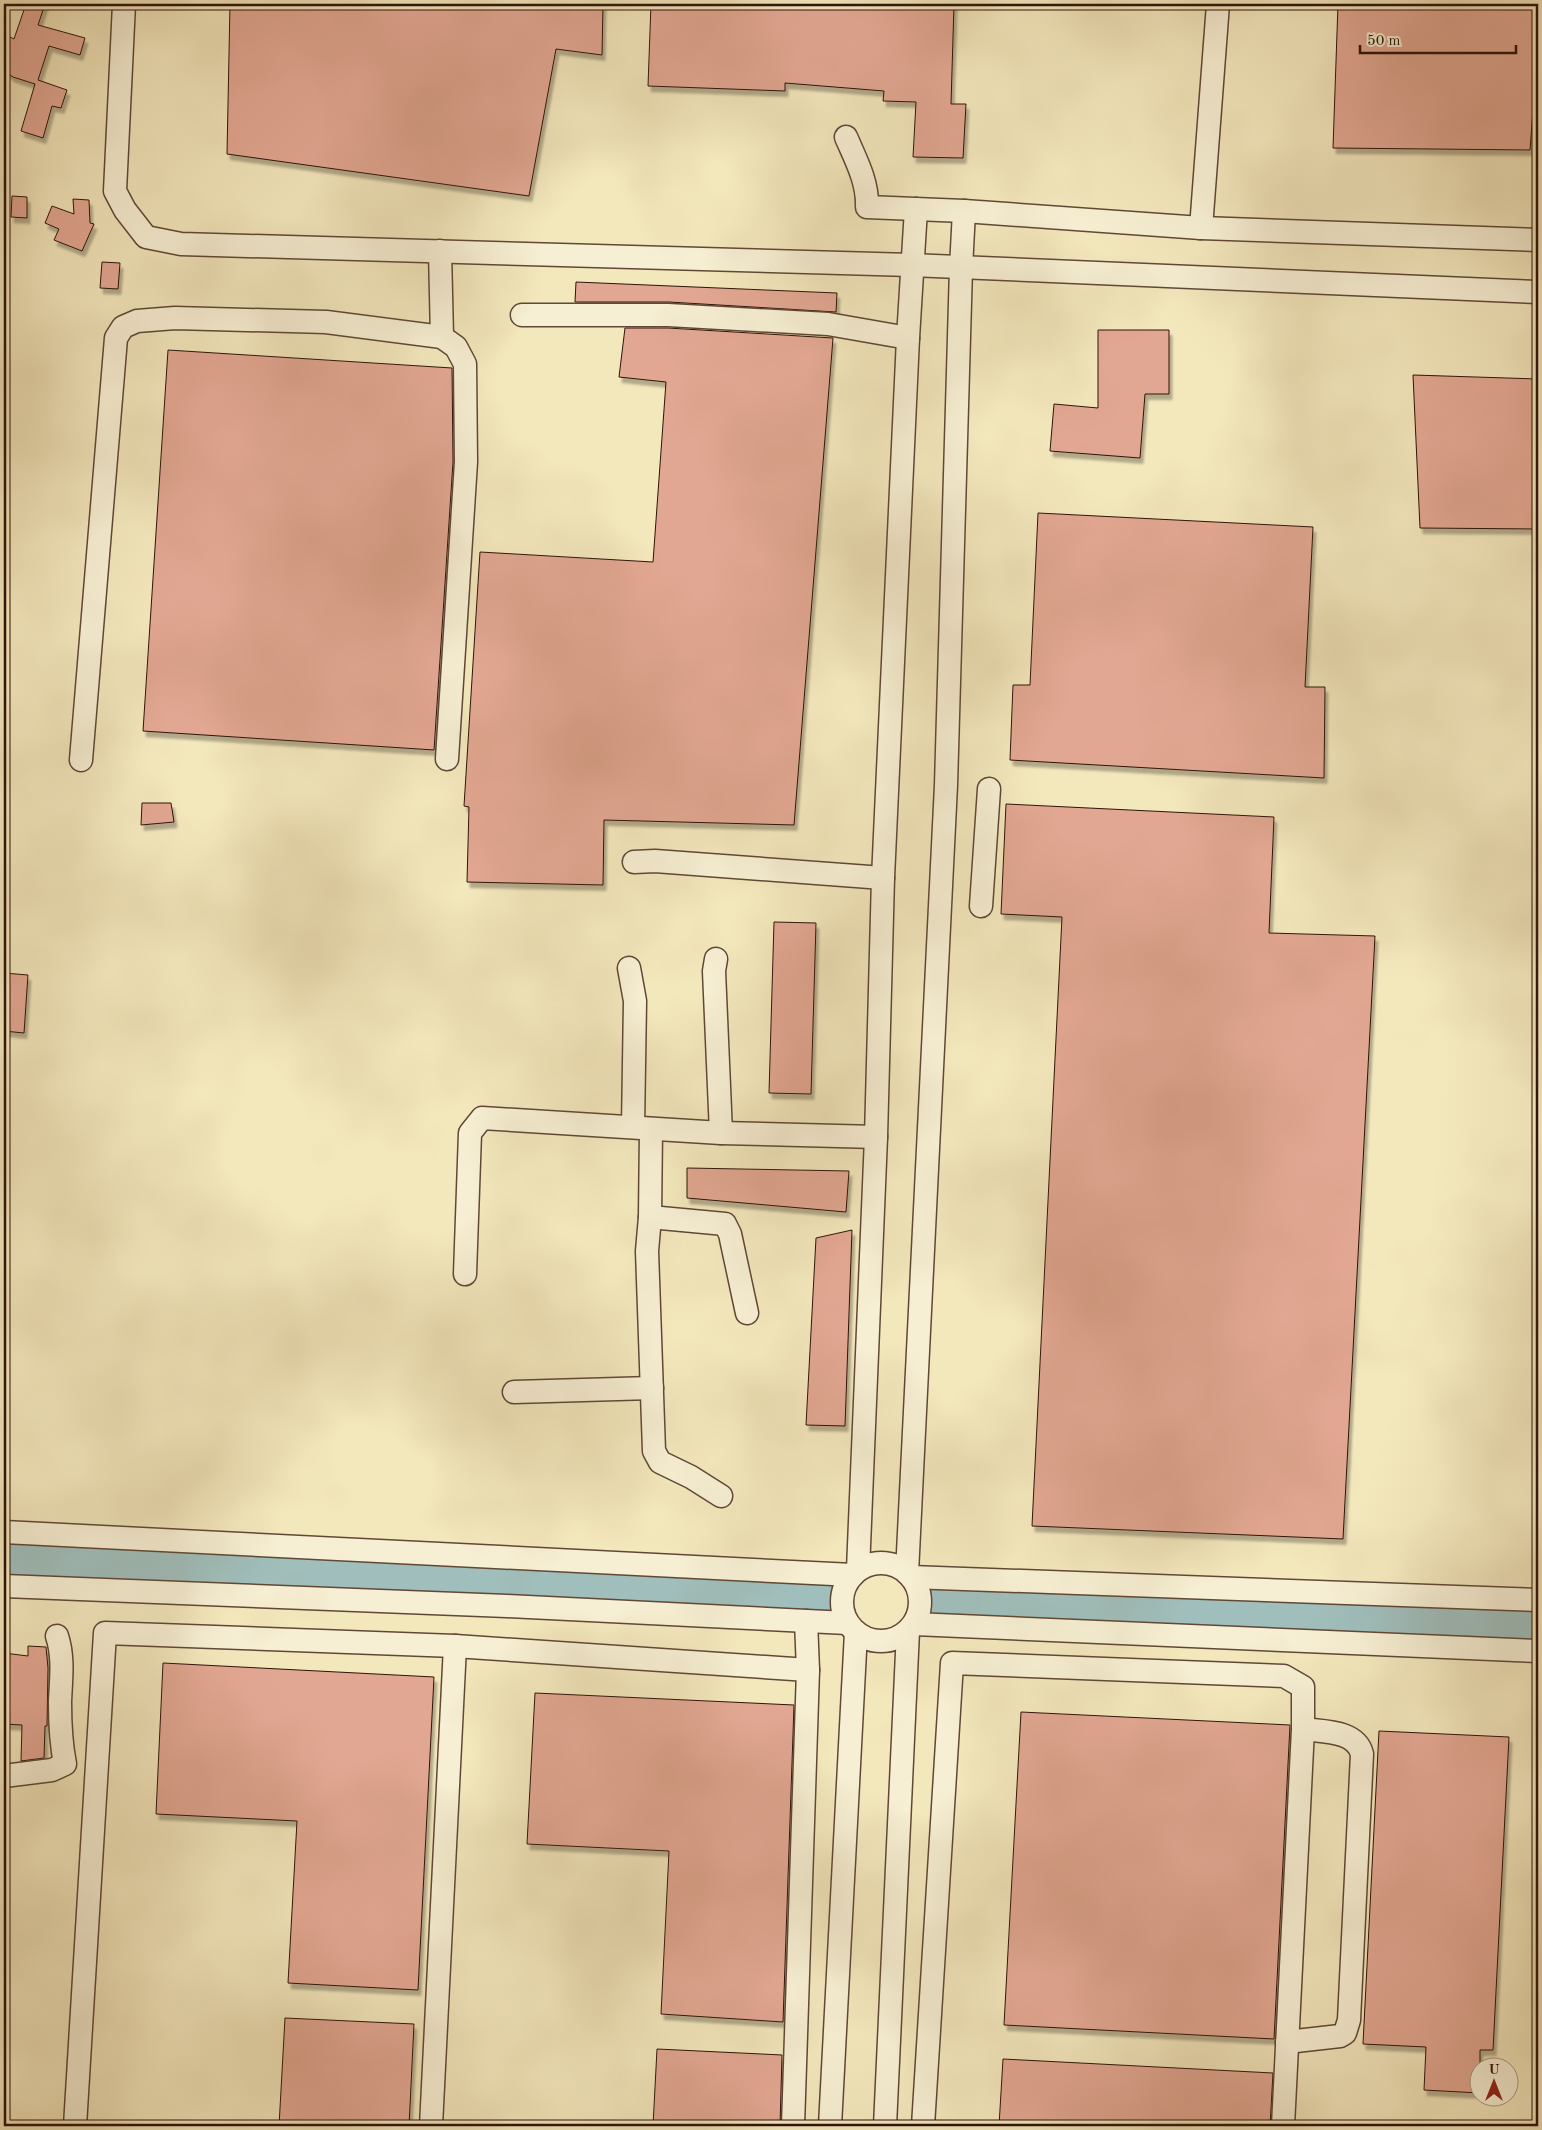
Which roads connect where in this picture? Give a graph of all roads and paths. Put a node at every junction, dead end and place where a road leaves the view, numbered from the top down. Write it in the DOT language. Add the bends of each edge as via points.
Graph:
graph roads {
  1 [pos="124,4"];
  2 [pos="1218,4"];
  3 [pos="846,137"];
  4 [pos="916,209"];
  5 [pos="964,211"];
  6 [pos="1201,228"];
  7 [pos="1538,240"];
  8 [pos="440,251"];
  9 [pos="911,265"];
  10 [pos="961,268"];
  11 [pos="1538,292"];
  12 [pos="522,315"];
  13 [pos="442,337"];
  14 [pos="908,338"];
  15 [pos="447,759"];
  16 [pos="81,760"];
  17 [pos="990,789"];
  18 [pos="634,862"];
  19 [pos="884,878"];
  20 [pos="981,906"];
  21 [pos="716,959"];
  22 [pos="630,968"];
  23 [pos="642,1128"];
  24 [pos="721,1133"];
  25 [pos="876,1137"];
  26 [pos="650,1217"];
  27 [pos="465,1274"];
  28 [pos="747,1313"];
  29 [pos="652,1388"];
  30 [pos="514,1392"];
  31 [pos="721,1496"];
  32 [pos="4,1532"];
  33 [pos="855,1572"];
  34 [pos="909,1575"];
  35 [pos="4,1586"];
  36 [pos="1538,1600"];
  37 [pos="806,1621"];
  38 [pos="852,1628"];
  39 [pos="911,1628"];
  40 [pos="56,1636"];
  41 [pos="455,1646"];
  42 [pos="1538,1651"];
  43 [pos="808,1670"];
  44 [pos="1303,1729"];
  45 [pos="4,1776"];
  46 [pos="1287,2042"];
  47 [pos="75,2126"];
  48 [pos="431,2126"];
  49 [pos="793,2126"];
  50 [pos="830,2126"];
  51 [pos="885,2126"];
  52 [pos="923,2126"];
  53 [pos="1283,2126"];
  1 -- 8 [label="street" via="115,191 146,237 182,244"];
  2 -- 6 [label="street"];
  3 -- 4 [label="street" via="865,182 867,207"];
  4 -- 5 [label="street"];
  4 -- 9 [label="street"];
  5 -- 6 [label="street"];
  5 -- 10 [label="street"];
  6 -- 7 [label="street"];
  8 -- 9 [label="street"];
  8 -- 13 [label="street"];
  9 -- 10 [label="street"];
  9 -- 14 [label="street"];
  10 -- 11 [label="street"];
  10 -- 34 [label="street" via="946,785"];
  12 -- 14 [label="street" via="668,316 828,324"];
  13 -- 15 [label="street" via="456,348 465,364 466,462"];
  13 -- 16 [label="street" via="326,322 175,318 137,321 123,328 116,338"];
  14 -- 19 [label="street"];
  17 -- 20 [label="street"];
  18 -- 19 [label="street"];
  19 -- 25 [label="street"];
  21 -- 24 [label="street"];
  22 -- 23 [label="street" via="635,1001"];
  23 -- 24 [label="street"];
  23 -- 26 [label="street"];
  23 -- 27 [label="street" via="482,1118 470,1133"];
  24 -- 25 [label="street"];
  25 -- 33 [label="street"];
  26 -- 28 [label="street" via="725,1224"];
  26 -- 29 [label="street" via="647,1251"];
  29 -- 30 [label="street"];
  29 -- 31 [label="street" via="654,1450 660,1462"];
  32 -- 33 [label="street"];
  33 -- 34 [label="street" via="877,1563 898,1567"];
  33 -- 38 [label="street" via="842,1592 843,1613"];
  34 -- 36 [label="street"];
  34 -- 39 [label="street" via="920,1595 920,1605"];
  35 -- 37 [label="street"];
  37 -- 38 [label="street"];
  37 -- 43 [label="street"];
  38 -- 39 [label="street" via="865,1638 887,1641 898,1638"];
  38 -- 50 [label="street"];
  39 -- 42 [label="street"];
  39 -- 51 [label="street"];
  40 -- 45 [label="street" via="62,1652 60,1704 65,1764 52,1770"];
  41 -- 43 [label="street"];
  41 -- 47 [label="street" via="105,1633"];
  41 -- 48 [label="street"];
  43 -- 49 [label="street"];
  44 -- 46 [label="street"];
  44 -- 46 [label="street" via="1349,1736 1356,1740 1362,1754 1349,2020 1340,2036"];
  44 -- 52 [label="street" via="1303,1687 1284,1676 952,1663"];
  46 -- 53 [label="street"];
}
